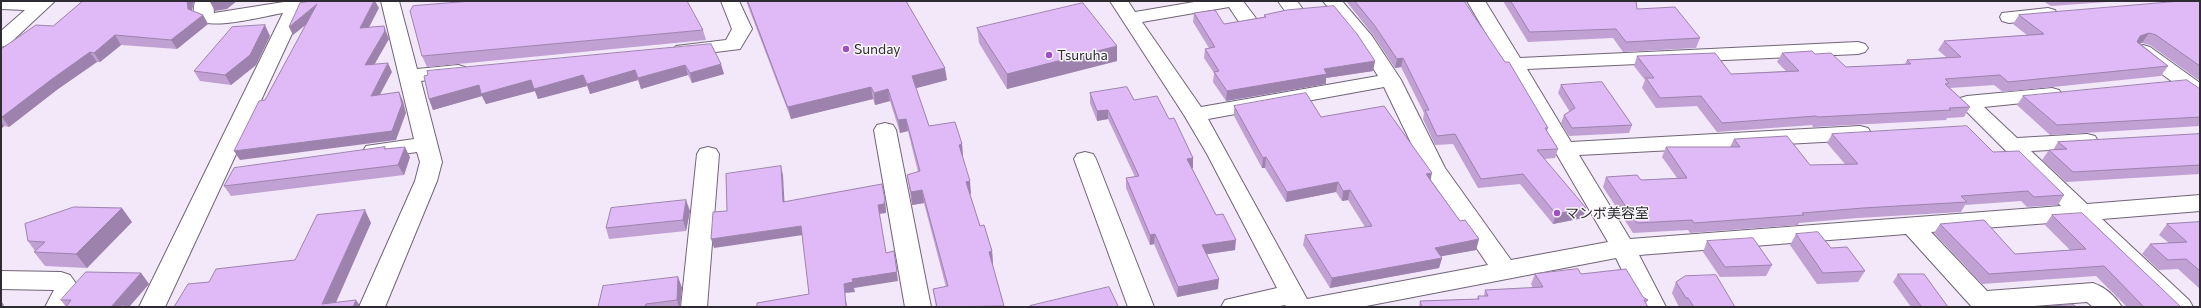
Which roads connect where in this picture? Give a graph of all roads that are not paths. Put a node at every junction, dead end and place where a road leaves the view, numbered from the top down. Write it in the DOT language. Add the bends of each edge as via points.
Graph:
graph roads {
  1 [pos="204,1"];
  2 [pos="325,1"];
  3 [pos="730,1"];
  4 [pos="1185,1"];
  5 [pos="1234,1"];
  6 [pos="1332,1"];
  7 [pos="1476,1"];
  8 [pos="1,3"];
  9 [pos="44,3"];
  10 [pos="296,6"];
  11 [pos="397,8"];
  12 [pos="1125,10"];
  13 [pos="2065,12"];
  14 [pos="2009,17"];
  15 [pos="1248,21"];
  16 [pos="1,42"];
  17 [pos="1858,48"];
  18 [pos="2142,50"];
  19 [pos="662,52"];
  20 [pos="1513,64"];
  21 [pos="480,69"];
  22 [pos="409,76"];
  23 [pos="1390,80"];
  24 [pos="2153,84"];
  25 [pos="2192,87"];
  26 [pos="2068,92"];
  27 [pos="1195,115"];
  28 [pos="1993,126"];
  29 [pos="1961,128"];
  30 [pos="884,130"];
  31 [pos="1882,132"];
  32 [pos="2106,140"];
  33 [pos="426,144"];
  34 [pos="2013,145"];
  35 [pos="1564,149"];
  36 [pos="356,154"];
  37 [pos="708,154"];
  38 [pos="1085,160"];
  39 [pos="240,169"];
  40 [pos="216,172"];
  41 [pos="2200,203"];
  42 [pos="2084,213"];
  43 [pos="1912,226"];
  44 [pos="1623,248"];
  45 [pos="1504,270"];
  46 [pos="1,280"];
  47 [pos="1301,303"];
  48 [pos="58,307"];
  49 [pos="152,307"];
  50 [pos="372,307"];
  51 [pos="694,307"];
  52 [pos="918,307"];
  53 [pos="1142,307"];
  54 [pos="1234,307"];
  55 [pos="1653,307"];
  56 [pos="2109,307"];
  57 [pos="2180,307"];
  1 -- 10 [label="street" via="203,15 212,19"];
  2 -- 10 [label="street"];
  3 -- 19 [label="street" via="742,29 733,45"];
  4 -- 12 [label="street"];
  5 -- 12 [label="street"];
  5 -- 15 [label="street"];
  6 -- 23 [label="street" via="1365,40"];
  7 -- 20 [label="street"];
  8 -- 9 [label="street"];
  9 -- 16 [label="street"];
  10 -- 40 [label="street"];
  11 -- 22 [label="street"];
  12 -- 27 [label="street"];
  13 -- 14 [label="street"];
  17 -- 20 [label="street"];
  18 -- 25 [label="street"];
  20 -- 35 [label="street"];
  21 -- 22 [label="street"];
  22 -- 33 [label="street"];
  23 -- 27 [label="street"];
  23 -- 45 [label="street" via="1435,170"];
  24 -- 25 [label="street"];
  26 -- 28 [label="street" via="1967,102"];
  27 -- 47 [label="street"];
  28 -- 29 [label="street"];
  28 -- 34 [label="street"];
  30 -- 52 [label="street"];
  31 -- 35 [label="street"];
  32 -- 34 [label="street"];
  33 -- 36 [label="street"];
  33 -- 50 [label="street" via="431,162 426,181"];
  34 -- 42 [label="street"];
  35 -- 44 [label="street"];
  37 -- 51 [label="street"];
  38 -- 53 [label="street"];
  39 -- 40 [label="street"];
  40 -- 49 [label="street"];
  41 -- 42 [label="street"];
  42 -- 43 [label="street"];
  42 -- 57 [label="street"];
  43 -- 44 [label="street"];
  43 -- 56 [label="street" via="1981,301 2093,292"];
  44 -- 45 [label="street"];
  44 -- 55 [label="street"];
  45 -- 47 [label="street"];
  46 -- 48 [label="street" via="61,281 68,289"];
  47 -- 54 [label="street"];
}
